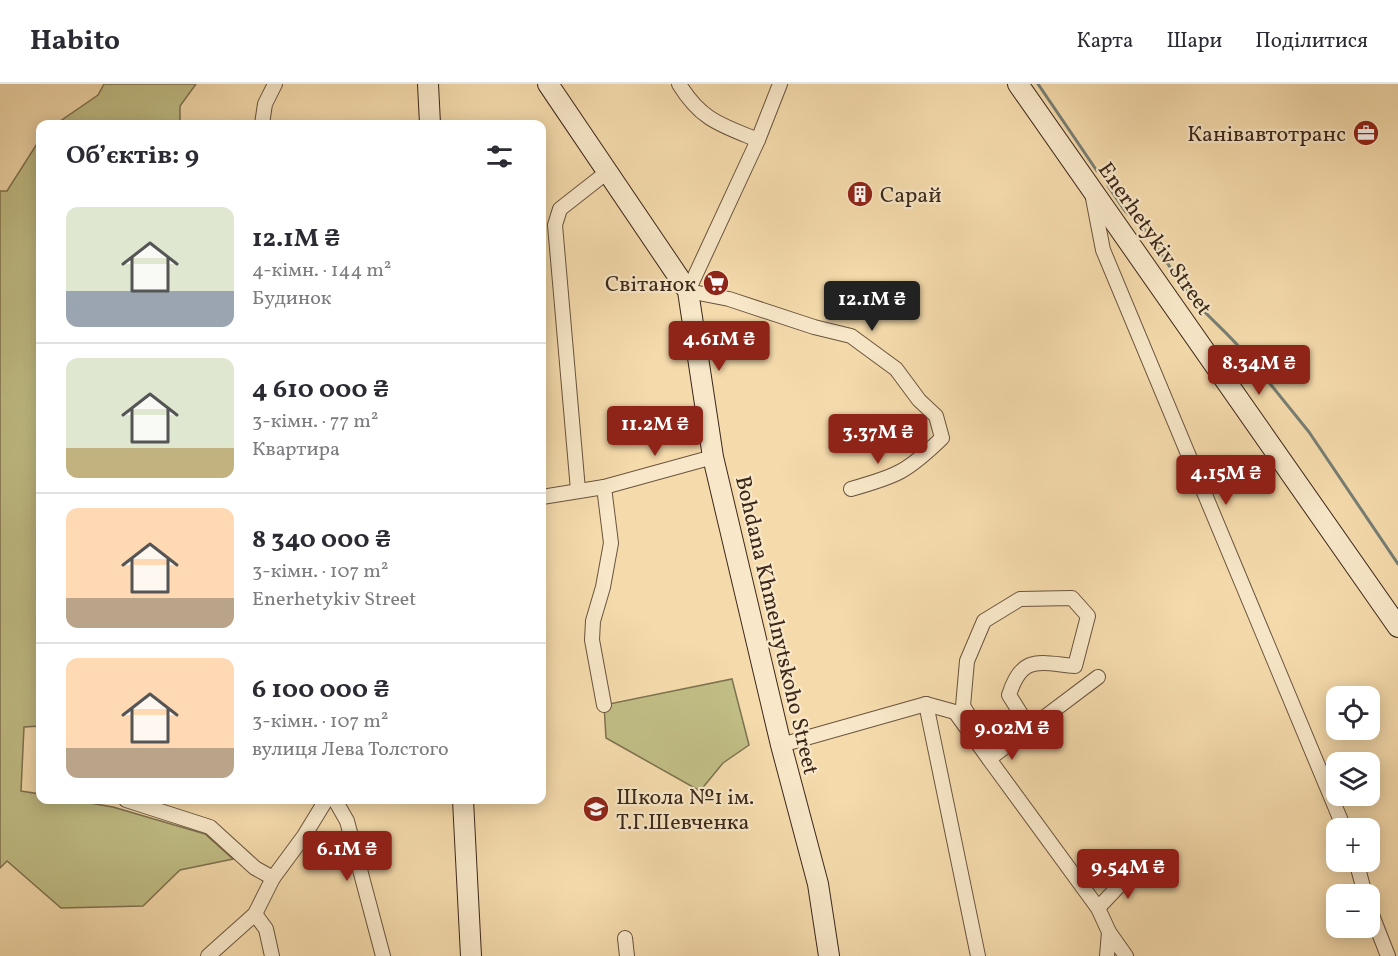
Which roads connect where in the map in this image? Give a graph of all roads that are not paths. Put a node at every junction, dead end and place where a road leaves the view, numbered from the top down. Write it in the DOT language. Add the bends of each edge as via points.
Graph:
graph roads {
  1 [pos="275,84"];
  2 [pos="428,84"];
  3 [pos="548,84"];
  4 [pos="679,84"];
  5 [pos="780,84"];
  6 [pos="1018,84"];
  7 [pos="262,120"];
  8 [pos="430,120"];
  9 [pos="758,140"];
  10 [pos="606,173"];
  11 [pos="1091,189"];
  12 [pos="688,291"];
  13 [pos="713,458"];
  14 [pos="604,487"];
  15 [pos="851,489"];
  16 [pos="578,490"];
  17 [pos="546,496"];
  18 [pos="1398,627"];
  19 [pos="1075,666"];
  20 [pos="1098,677"];
  21 [pos="1073,694"];
  22 [pos="926,704"];
  23 [pos="604,705"];
  24 [pos="1029,727"];
  25 [pos="984,740"];
  26 [pos="781,745"];
  27 [pos="989,759"];
  28 [pos="138,804"];
  29 [pos="324,804"];
  30 [pos="337,804"];
  31 [pos="463,804"];
  32 [pos="1340,818"];
  33 [pos="1134,870"];
  34 [pos="273,878"];
  35 [pos="1098,908"];
  36 [pos="255,914"];
  37 [pos="1109,932"];
  38 [pos="1380,936"];
  39 [pos="624,938"];
  40 [pos="208,956"];
  41 [pos="272,956"];
  42 [pos="383,956"];
  43 [pos="471,956"];
  44 [pos="627,956"];
  45 [pos="829,956"];
  46 [pos="978,956"];
  47 [pos="1107,956"];
  48 [pos="1126,956"];
  49 [pos="1388,956"];
  1 -- 7 [label="street"];
  2 -- 8 [label="street"];
  3 -- 10 [label="street"];
  4 -- 9 [label="street" via="710,120"];
  5 -- 9 [label="street"];
  6 -- 11 [label="street, Enerhetykiv Street"];
  9 -- 12 [label="street"];
  10 -- 12 [label="street"];
  10 -- 16 [label="street" via="560,209 555,225"];
  11 -- 18 [label="street, Enerhetykiv Street"];
  11 -- 32 [label="street" via="1103,249"];
  12 -- 13 [label="street, Bohdana Khmelnytskoho Street"];
  12 -- 15 [label="street" via="729,299 851,336 896,369 936,416 942,438 916,464 895,476"];
  13 -- 14 [label="street"];
  13 -- 26 [label="street, Bohdana Khmelnytskoho Street"];
  14 -- 16 [label="street"];
  14 -- 23 [label="street" via="611,543 592,640"];
  16 -- 17 [label="street"];
  19 -- 21 [label="street"];
  19 -- 24 [label="street" via="1033,663 1015,674 1009,695"];
  19 -- 25 [label="street" via="1088,616 1072,598 1020,598 984,621 967,661 963,706"];
  20 -- 21 [label="street"];
  21 -- 24 [label="street"];
  22 -- 26 [label="street"];
  22 -- 27 [label="street" via="955,712"];
  22 -- 46 [label="street"];
  24 -- 27 [label="street"];
  26 -- 45 [label="street, Bohdana Khmelnytskoho Street" via="818,884"];
  27 -- 35 [label="street"];
  28 -- 34 [label="street" via="210,827 255,868"];
  29 -- 34 [label="street"];
  30 -- 42 [label="street" via="347,821"];
  31 -- 43 [label="street"];
  33 -- 35 [label="street"];
  34 -- 36 [label="street"];
  35 -- 37 [label="street"];
  36 -- 40 [label="street"];
  36 -- 41 [label="street" via="266,929"];
  37 -- 47 [label="street"];
  37 -- 48 [label="street"];
  38 -- 49 [label="street"];
  39 -- 44 [label="street"];
}
